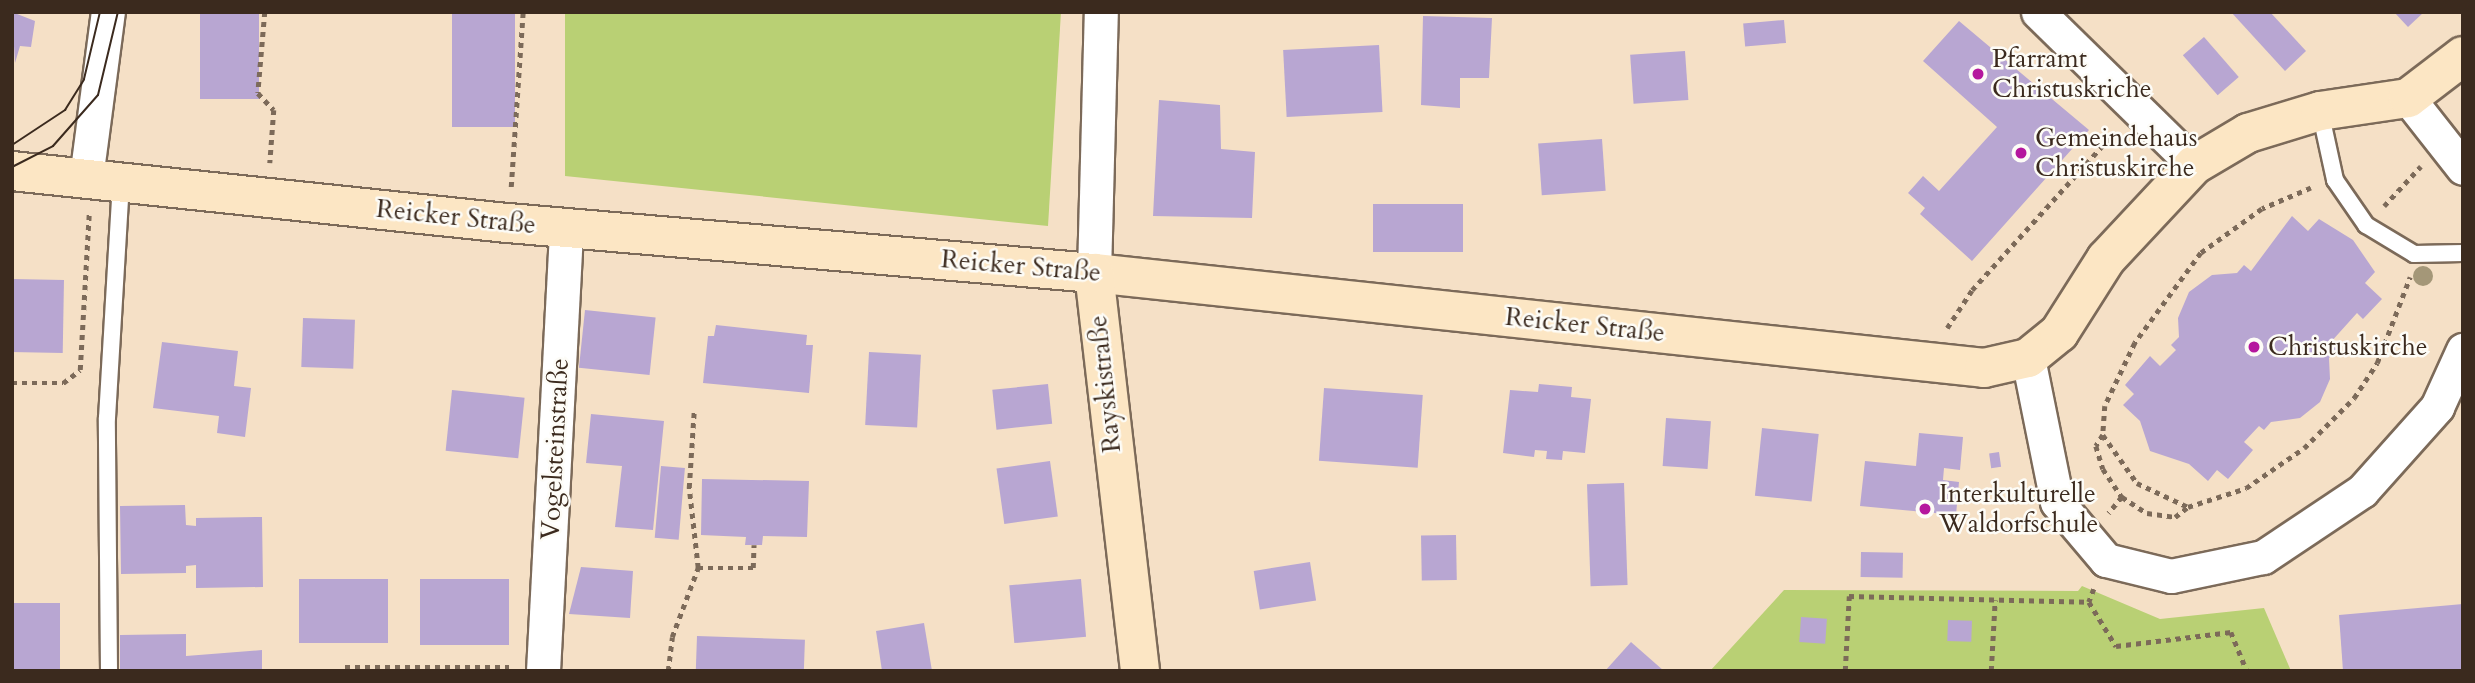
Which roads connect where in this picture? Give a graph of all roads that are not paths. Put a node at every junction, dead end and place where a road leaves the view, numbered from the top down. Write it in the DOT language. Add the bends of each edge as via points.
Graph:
graph roads {
  1 [pos="108,12"];
  2 [pos="1101,12"];
  3 [pos="2038,12"];
  4 [pos="2463,56"];
  5 [pos="2408,98"];
  6 [pos="2320,111"];
  7 [pos="2194,165"];
  8 [pos="2463,167"];
  9 [pos="12,171"];
  10 [pos="99,179"];
  11 [pos="566,228"];
  12 [pos="2463,253"];
  13 [pos="1094,272"];
  14 [pos="2463,350"];
  15 [pos="2028,358"];
  16 [pos="543,669"];
  17 [pos="109,671"];
  18 [pos="1140,671"];
  1 -- 10 [label="street"];
  2 -- 13 [label="street, Rayskistraße"];
  3 -- 7 [label="street"];
  4 -- 5 [label="street"];
  5 -- 6 [label="street"];
  5 -- 8 [label="street"];
  6 -- 7 [label="street" via="2248,133"];
  6 -- 12 [label="lane" via="2335,180 2366,225 2414,254"];
  7 -- 15 [label="street" via="2106,259 2059,332"];
  9 -- 10 [label="street, Reicker Straße"];
  10 -- 11 [label="street, Reicker Straße"];
  10 -- 17 [label="lane"];
  11 -- 13 [label="street, Reicker Straße"];
  11 -- 16 [label="street, Vogelsteinstraße"];
  13 -- 15 [label="street, Reicker Straße" via="1984,368"];
  13 -- 18 [label="street, Rayskistraße"];
  14 -- 15 [label="street" via="2437,407 2362,491 2263,557 2171,576 2106,560 2057,502"];
}
